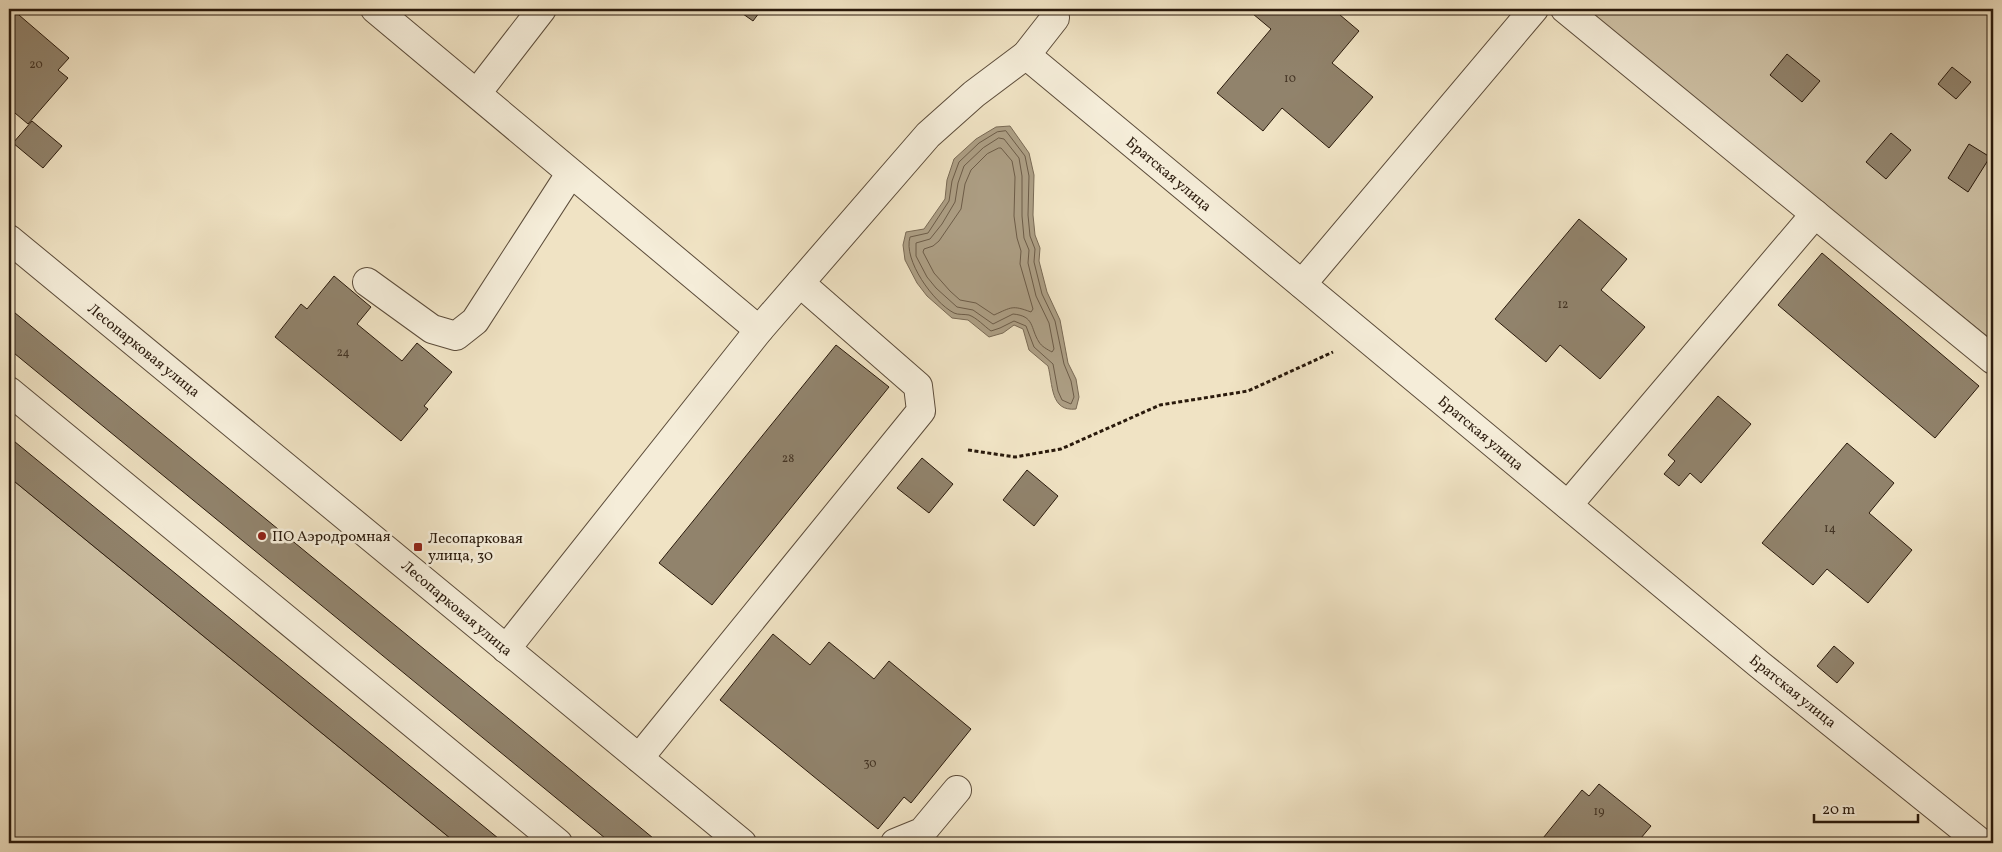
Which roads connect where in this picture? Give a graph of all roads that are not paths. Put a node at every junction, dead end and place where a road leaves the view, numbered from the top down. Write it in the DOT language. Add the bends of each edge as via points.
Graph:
graph roads {
  1 [pos="375,9"];
  2 [pos="542,9"];
  3 [pos="1054,9"];
  4 [pos="1534,9"];
  5 [pos="1565,9"];
  6 [pos="1026,55"];
  7 [pos="477,94"];
  8 [pos="570,174"];
  9 [pos="1815,214"];
  10 [pos="9,239"];
  11 [pos="367,282"];
  12 [pos="800,283"];
  13 [pos="1302,284"];
  14 [pos="759,330"];
  15 [pos="1993,360"];
  16 [pos="9,391"];
  17 [pos="1568,505"];
  18 [pos="506,649"];
  19 [pos="639,758"];
  20 [pos="957,790"];
  21 [pos="558,843"];
  22 [pos="742,843"];
  23 [pos="895,843"];
  24 [pos="1982,843"];
  1 -- 7 [label="street"];
  2 -- 7 [label="street"];
  3 -- 6 [label="street" via="1055,18"];
  4 -- 13 [label="street"];
  5 -- 9 [label="street"];
  6 -- 12 [label="street" via="974,94 928,135"];
  6 -- 13 [label="street, Братская улица"];
  7 -- 8 [label="street"];
  8 -- 11 [label="street" via="475,322 456,336 432,329"];
  8 -- 14 [label="street"];
  9 -- 15 [label="street"];
  9 -- 17 [label="street"];
  10 -- 18 [label="street, Лесопарковая улица"];
  12 -- 14 [label="street"];
  12 -- 19 [label="street" via="918,386 921,411"];
  13 -- 17 [label="street, Братская улица"];
  14 -- 18 [label="street"];
  16 -- 21 [label="street"];
  17 -- 24 [label="street, Братская улица"];
  18 -- 19 [label="street, Лесопарковая улица"];
  19 -- 22 [label="street, Лесопарковая улица"];
  20 -- 23 [label="street" via="922,832"];
}
